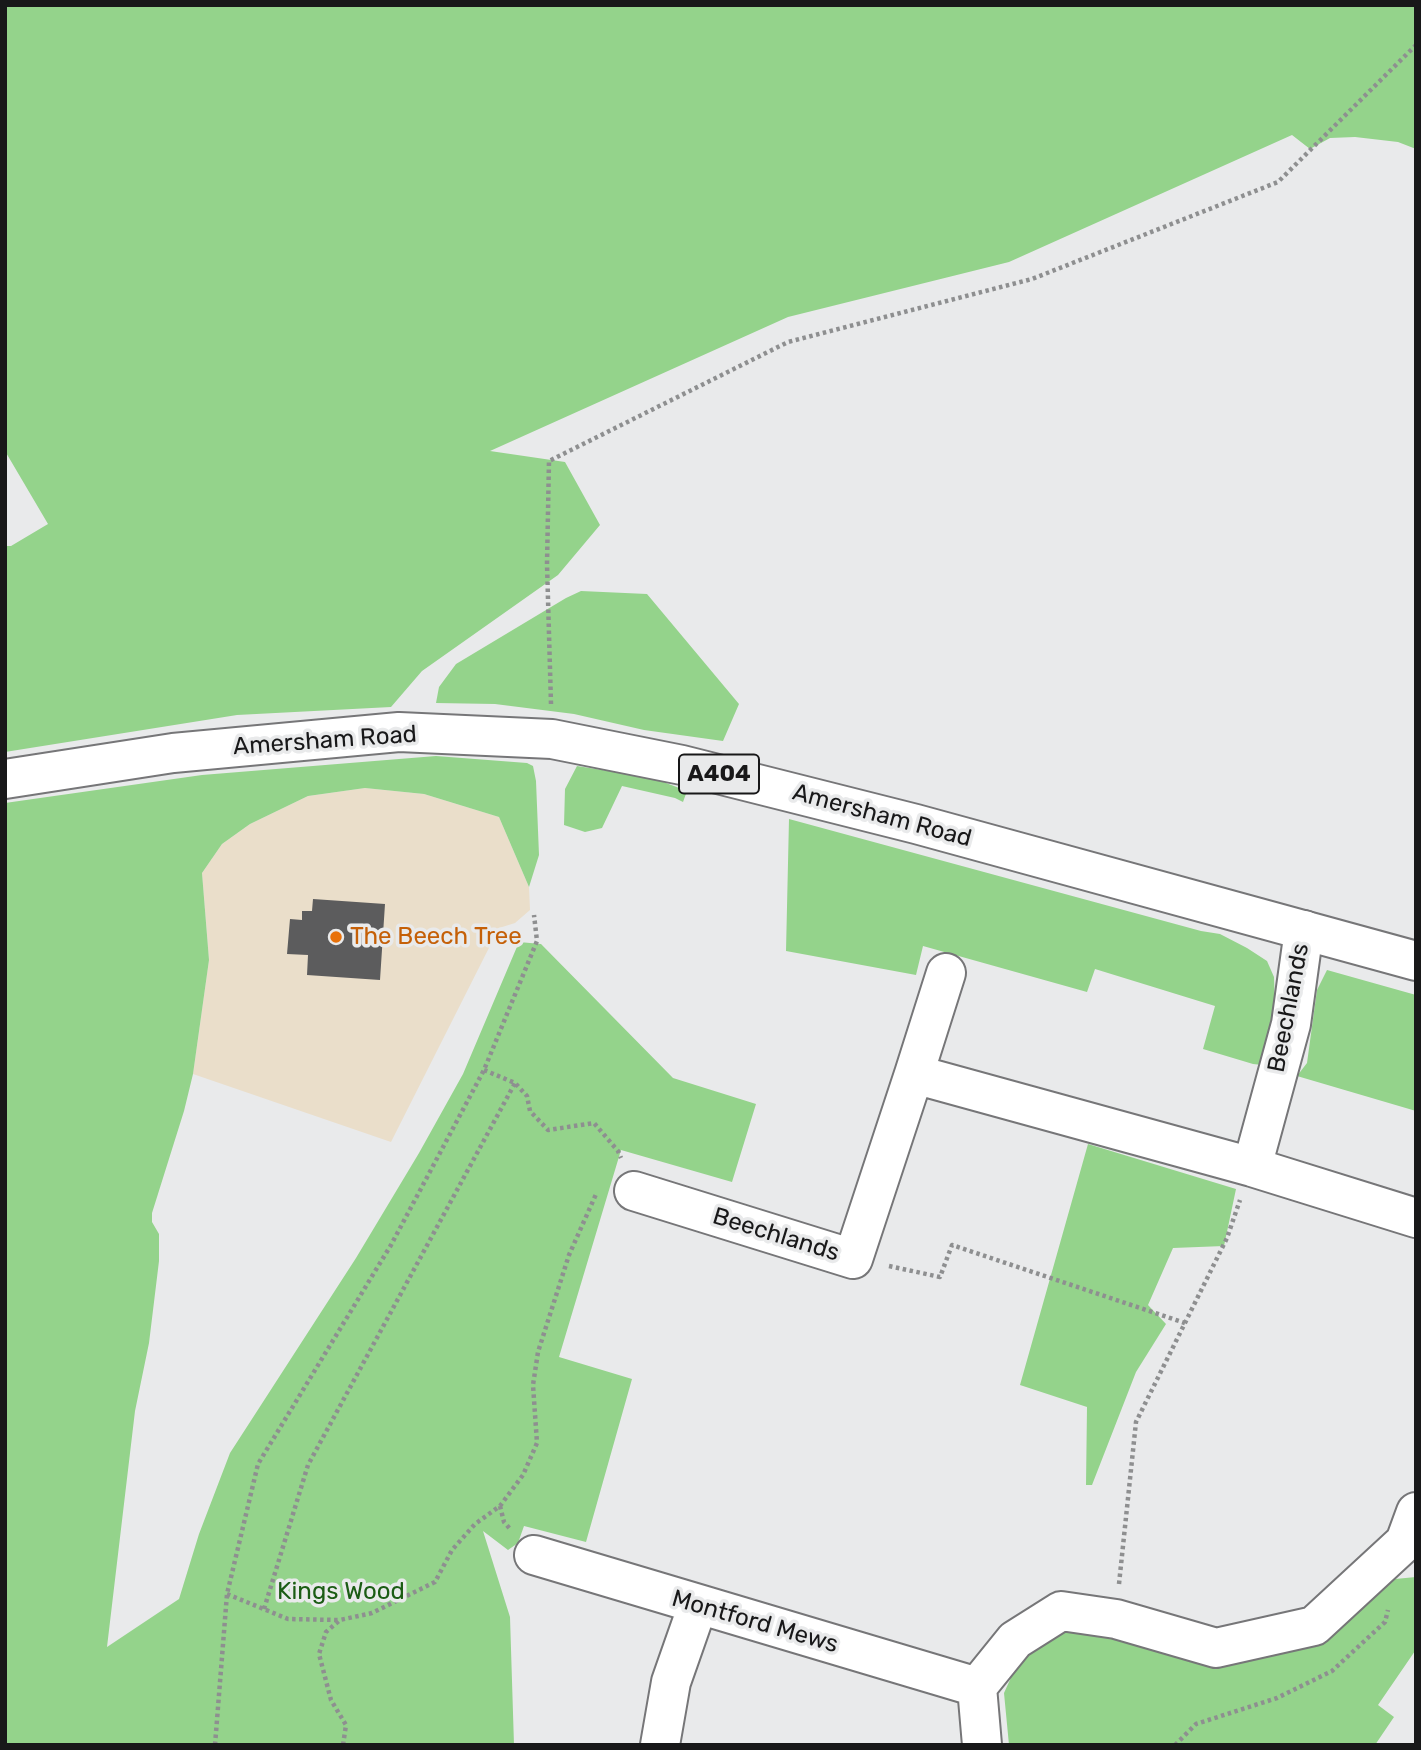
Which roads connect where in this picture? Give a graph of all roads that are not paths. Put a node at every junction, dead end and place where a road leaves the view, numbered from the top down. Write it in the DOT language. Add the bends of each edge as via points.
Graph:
graph roads {
  1 [pos="5,779"];
  2 [pos="1304,930"];
  3 [pos="1416,961"];
  4 [pos="946,973"];
  5 [pos="914,1074"];
  6 [pos="1252,1167"];
  7 [pos="616,1179"];
  8 [pos="1416,1218"];
  9 [pos="1412,1534"];
  10 [pos="534,1555"];
  11 [pos="698,1605"];
  12 [pos="977,1687"];
  13 [pos="660,1745"];
  14 [pos="982,1745"];
  1 -- 2 [label="street, Amersham Road / A404" via="173,753 399,732 552,739 799,794"];
  2 -- 3 [label="street, Amersham Road / A404"];
  2 -- 6 [label="street, Beechlands" via="1291,1024"];
  4 -- 5 [label="street, Beechlands"];
  5 -- 6 [label="street"];
  5 -- 7 [label="street, Beechlands" via="853,1259"];
  6 -- 8 [label="street"];
  9 -- 12 [label="street" via="1314,1626 1216,1648 1115,1619 1061,1611 1015,1640"];
  10 -- 11 [label="street, Montford Mews"];
  11 -- 12 [label="street, Montford Mews"];
  11 -- 13 [label="street" via="671,1682"];
  12 -- 14 [label="street"];
}
